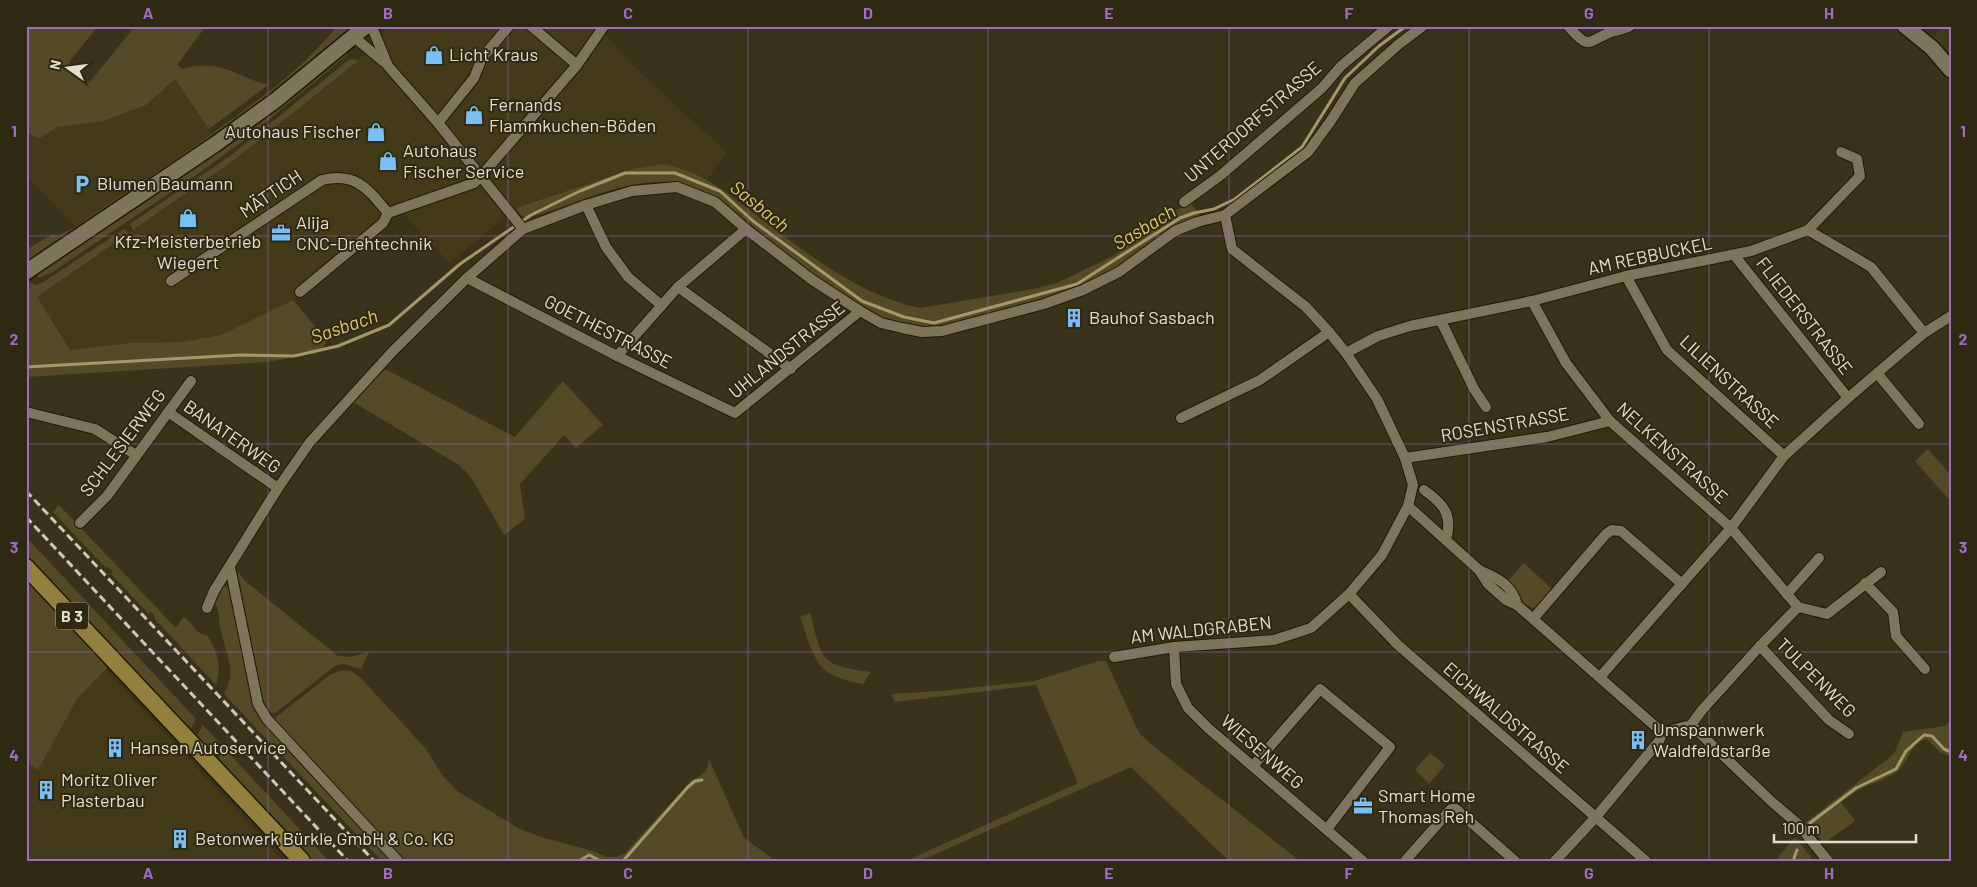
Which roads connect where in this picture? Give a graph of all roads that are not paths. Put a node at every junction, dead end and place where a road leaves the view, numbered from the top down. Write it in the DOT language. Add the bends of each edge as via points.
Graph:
graph roads {
  1 [pos="368,26"];
  2 [pos="509,26"];
  3 [pos="531,26"];
  4 [pos="604,26"];
  5 [pos="1389,26"];
  6 [pos="1423,26"];
  7 [pos="1568,26"];
  8 [pos="1630,26"];
  9 [pos="1905,26"];
  10 [pos="354,37"];
  11 [pos="577,65"];
  12 [pos="388,66"];
  13 [pos="1951,70"];
  14 [pos="438,123"];
  15 [pos="1841,152"];
  16 [pos="482,176"];
  17 [pos="1184,202"];
  18 [pos="586,204"];
  19 [pos="388,213"];
  20 [pos="1225,216"];
  21 [pos="522,227"];
  22 [pos="746,230"];
  23 [pos="1808,230"];
  24 [pos="1734,254"];
  25 [pos="26,272"];
  26 [pos="1626,276"];
  27 [pos="467,278"];
  28 [pos="171,281"];
  29 [pos="678,287"];
  30 [pos="300,292"];
  31 [pos="1532,301"];
  32 [pos="660,305"];
  33 [pos="860,311"];
  34 [pos="1951,316"];
  35 [pos="1441,321"];
  36 [pos="1329,332"];
  37 [pos="1924,333"];
  38 [pos="1346,353"];
  39 [pos="617,356"];
  40 [pos="791,369"];
  41 [pos="1878,373"];
  42 [pos="190,381"];
  43 [pos="1848,398"];
  44 [pos="1486,406"];
  45 [pos="26,412"];
  46 [pos="168,412"];
  47 [pos="734,413"];
  48 [pos="1181,418"];
  49 [pos="1610,421"];
  50 [pos="1919,424"];
  51 [pos="136,455"];
  52 [pos="1784,456"];
  53 [pos="1405,458"];
  54 [pos="278,488"];
  55 [pos="1424,490"];
  56 [pos="1408,506"];
  57 [pos="80,522"];
  58 [pos="1731,528"];
  59 [pos="1446,540"];
  60 [pos="1819,558"];
  61 [pos="26,567"];
  62 [pos="230,567"];
  63 [pos="1881,572"];
  64 [pos="1866,583"];
  65 [pos="1682,584"];
  66 [pos="1349,594"];
  67 [pos="1787,594"];
  68 [pos="1798,607"];
  69 [pos="207,608"];
  70 [pos="1533,619"];
  71 [pos="1760,646"];
  72 [pos="1174,647"];
  73 [pos="1114,656"];
  74 [pos="1925,669"];
  75 [pos="1600,677"];
  76 [pos="1691,726"];
  77 [pos="1663,732"];
  78 [pos="1849,734"];
  79 [pos="1254,766"];
  80 [pos="1595,818"];
  81 [pos="1327,829"];
  82 [pos="302,861"];
  83 [pos="398,861"];
  84 [pos="1363,861"];
  85 [pos="1405,861"];
  86 [pos="1515,861"];
  87 [pos="1555,861"];
  88 [pos="1646,861"];
  89 [pos="1828,861"];
  1 -- 10 [label="street"];
  1 -- 12 [label="street" via="374,32"];
  2 -- 14 [label="street" via="482,58 474,78"];
  3 -- 11 [label="street"];
  4 -- 11 [label="street"];
  5 -- 17 [label="street, UNTERDORFSTRASSE" via="1341,66 1315,94"];
  6 -- 20 [label="street" via="1355,82 1308,152"];
  7 -- 8 [label="street" via="1579,38 1593,42"];
  9 -- 13 [label="street" via="1932,48"];
  10 -- 12 [label="street"];
  10 -- 25 [label="street" via="217,143"];
  11 -- 16 [label="street"];
  12 -- 14 [label="street"];
  14 -- 16 [label="street"];
  15 -- 23 [label="street" via="1857,159 1860,176"];
  16 -- 19 [label="street" via="474,183"];
  16 -- 21 [label="street"];
  18 -- 21 [label="street"];
  18 -- 22 [label="street" via="632,191 677,187 715,202"];
  18 -- 32 [label="street" via="606,247 628,277"];
  19 -- 28 [label="street, MÄTTICH" via="355,180 344,177 322,180"];
  19 -- 30 [label="street" via="384,223"];
  20 -- 33 [label="street" via="1174,231 1119,272 1083,290 1044,304 942,331 922,332 881,323"];
  20 -- 36 [label="street, AM WALDGRABEN" via="1232,249 1306,307"];
  21 -- 27 [label="street"];
  22 -- 29 [label="street"];
  22 -- 33 [label="street"];
  23 -- 24 [label="street, AM REBBUCKEL"];
  23 -- 37 [label="street" via="1871,267"];
  24 -- 26 [label="street, AM REBBUCKEL"];
  24 -- 43 [label="street, FLIEDERSTRASSE"];
  26 -- 31 [label="street, AM REBBUCKEL"];
  26 -- 52 [label="street, LILIENSTRASSE" via="1667,350"];
  27 -- 39 [label="street, GOETHESTRASSE"];
  27 -- 54 [label="street" via="392,351 335,414 310,442"];
  29 -- 32 [label="street"];
  29 -- 40 [label="street"];
  31 -- 35 [label="street, AM REBBUCKEL"];
  31 -- 49 [label="street, NELKENSTRASSE" via="1566,363"];
  32 -- 39 [label="street"];
  33 -- 40 [label="street, UHLANDSTRASSE"];
  34 -- 37 [label="street"];
  35 -- 38 [label="street, AM REBBUCKEL" via="1378,336"];
  35 -- 44 [label="street" via="1474,389"];
  36 -- 38 [label="street, AM WALDGRABEN"];
  36 -- 48 [label="street" via="1260,380"];
  37 -- 41 [label="street"];
  38 -- 53 [label="street, AM WALDGRABEN" via="1377,399"];
  39 -- 47 [label="street, GOETHESTRASSE"];
  40 -- 47 [label="street, UHLANDSTRASSE"];
  41 -- 43 [label="street"];
  41 -- 50 [label="street"];
  42 -- 46 [label="street, SCHLESIERWEG"];
  43 -- 52 [label="street"];
  45 -- 51 [label="street" via="95,429"];
  46 -- 51 [label="street, SCHLESIERWEG"];
  46 -- 54 [label="street, BANATERWEG"];
  49 -- 53 [label="street, ROSENSTRASSE" via="1547,437"];
  49 -- 58 [label="street, NELKENSTRASSE"];
  51 -- 57 [label="street, SCHLESIERWEG" via="107,496"];
  52 -- 58 [label="street"];
  53 -- 56 [label="street, AM WALDGRABEN" via="1413,485"];
  54 -- 62 [label="street"];
  55 -- 59 [label="street" via="1447,512 1450,526"];
  56 -- 59 [label="street"];
  56 -- 66 [label="street, AM WALDGRABEN" via="1382,555"];
  58 -- 65 [label="street"];
  58 -- 67 [label="street, NELKENSTRASSE"];
  59 -- 70 [label="street" via="1480,570 1488,584"];
  60 -- 67 [label="street"];
  61 -- 82 [label="main road, B 3"];
  62 -- 69 [label="street" via="214,590"];
  62 -- 83 [label="street" via="258,704 267,719"];
  63 -- 64 [label="street"];
  64 -- 68 [label="street" via="1827,614"];
  64 -- 74 [label="street" via="1892,612 1896,636"];
  65 -- 70 [label="street" via="1621,531 1612,530"];
  65 -- 75 [label="street"];
  66 -- 72 [label="street, AM WALDGRABEN" via="1311,628 1278,639"];
  66 -- 80 [label="street, EICHWALDSTRASSE" via="1398,645"];
  67 -- 68 [label="street, NELKENSTRASSE"];
  68 -- 71 [label="street"];
  70 -- 75 [label="street"];
  71 -- 76 [label="street"];
  71 -- 78 [label="street, TULPENWEG" via="1829,720"];
  72 -- 73 [label="street, AM WALDGRABEN"];
  72 -- 79 [label="street, WIESENWEG" via="1176,684 1188,708"];
  75 -- 77 [label="street"];
  76 -- 77 [label="street"];
  76 -- 89 [label="street" via="1798,824"];
  77 -- 80 [label="street"];
  79 -- 81 [label="street, WIESENWEG"];
  79 -- 81 [label="street" via="1320,689 1390,747"];
  80 -- 87 [label="street"];
  80 -- 88 [label="street, EICHWALDSTRASSE"];
  81 -- 84 [label="street, WIESENWEG"];
  85 -- 86 [label="street" via="1451,809 1456,809"];
}
